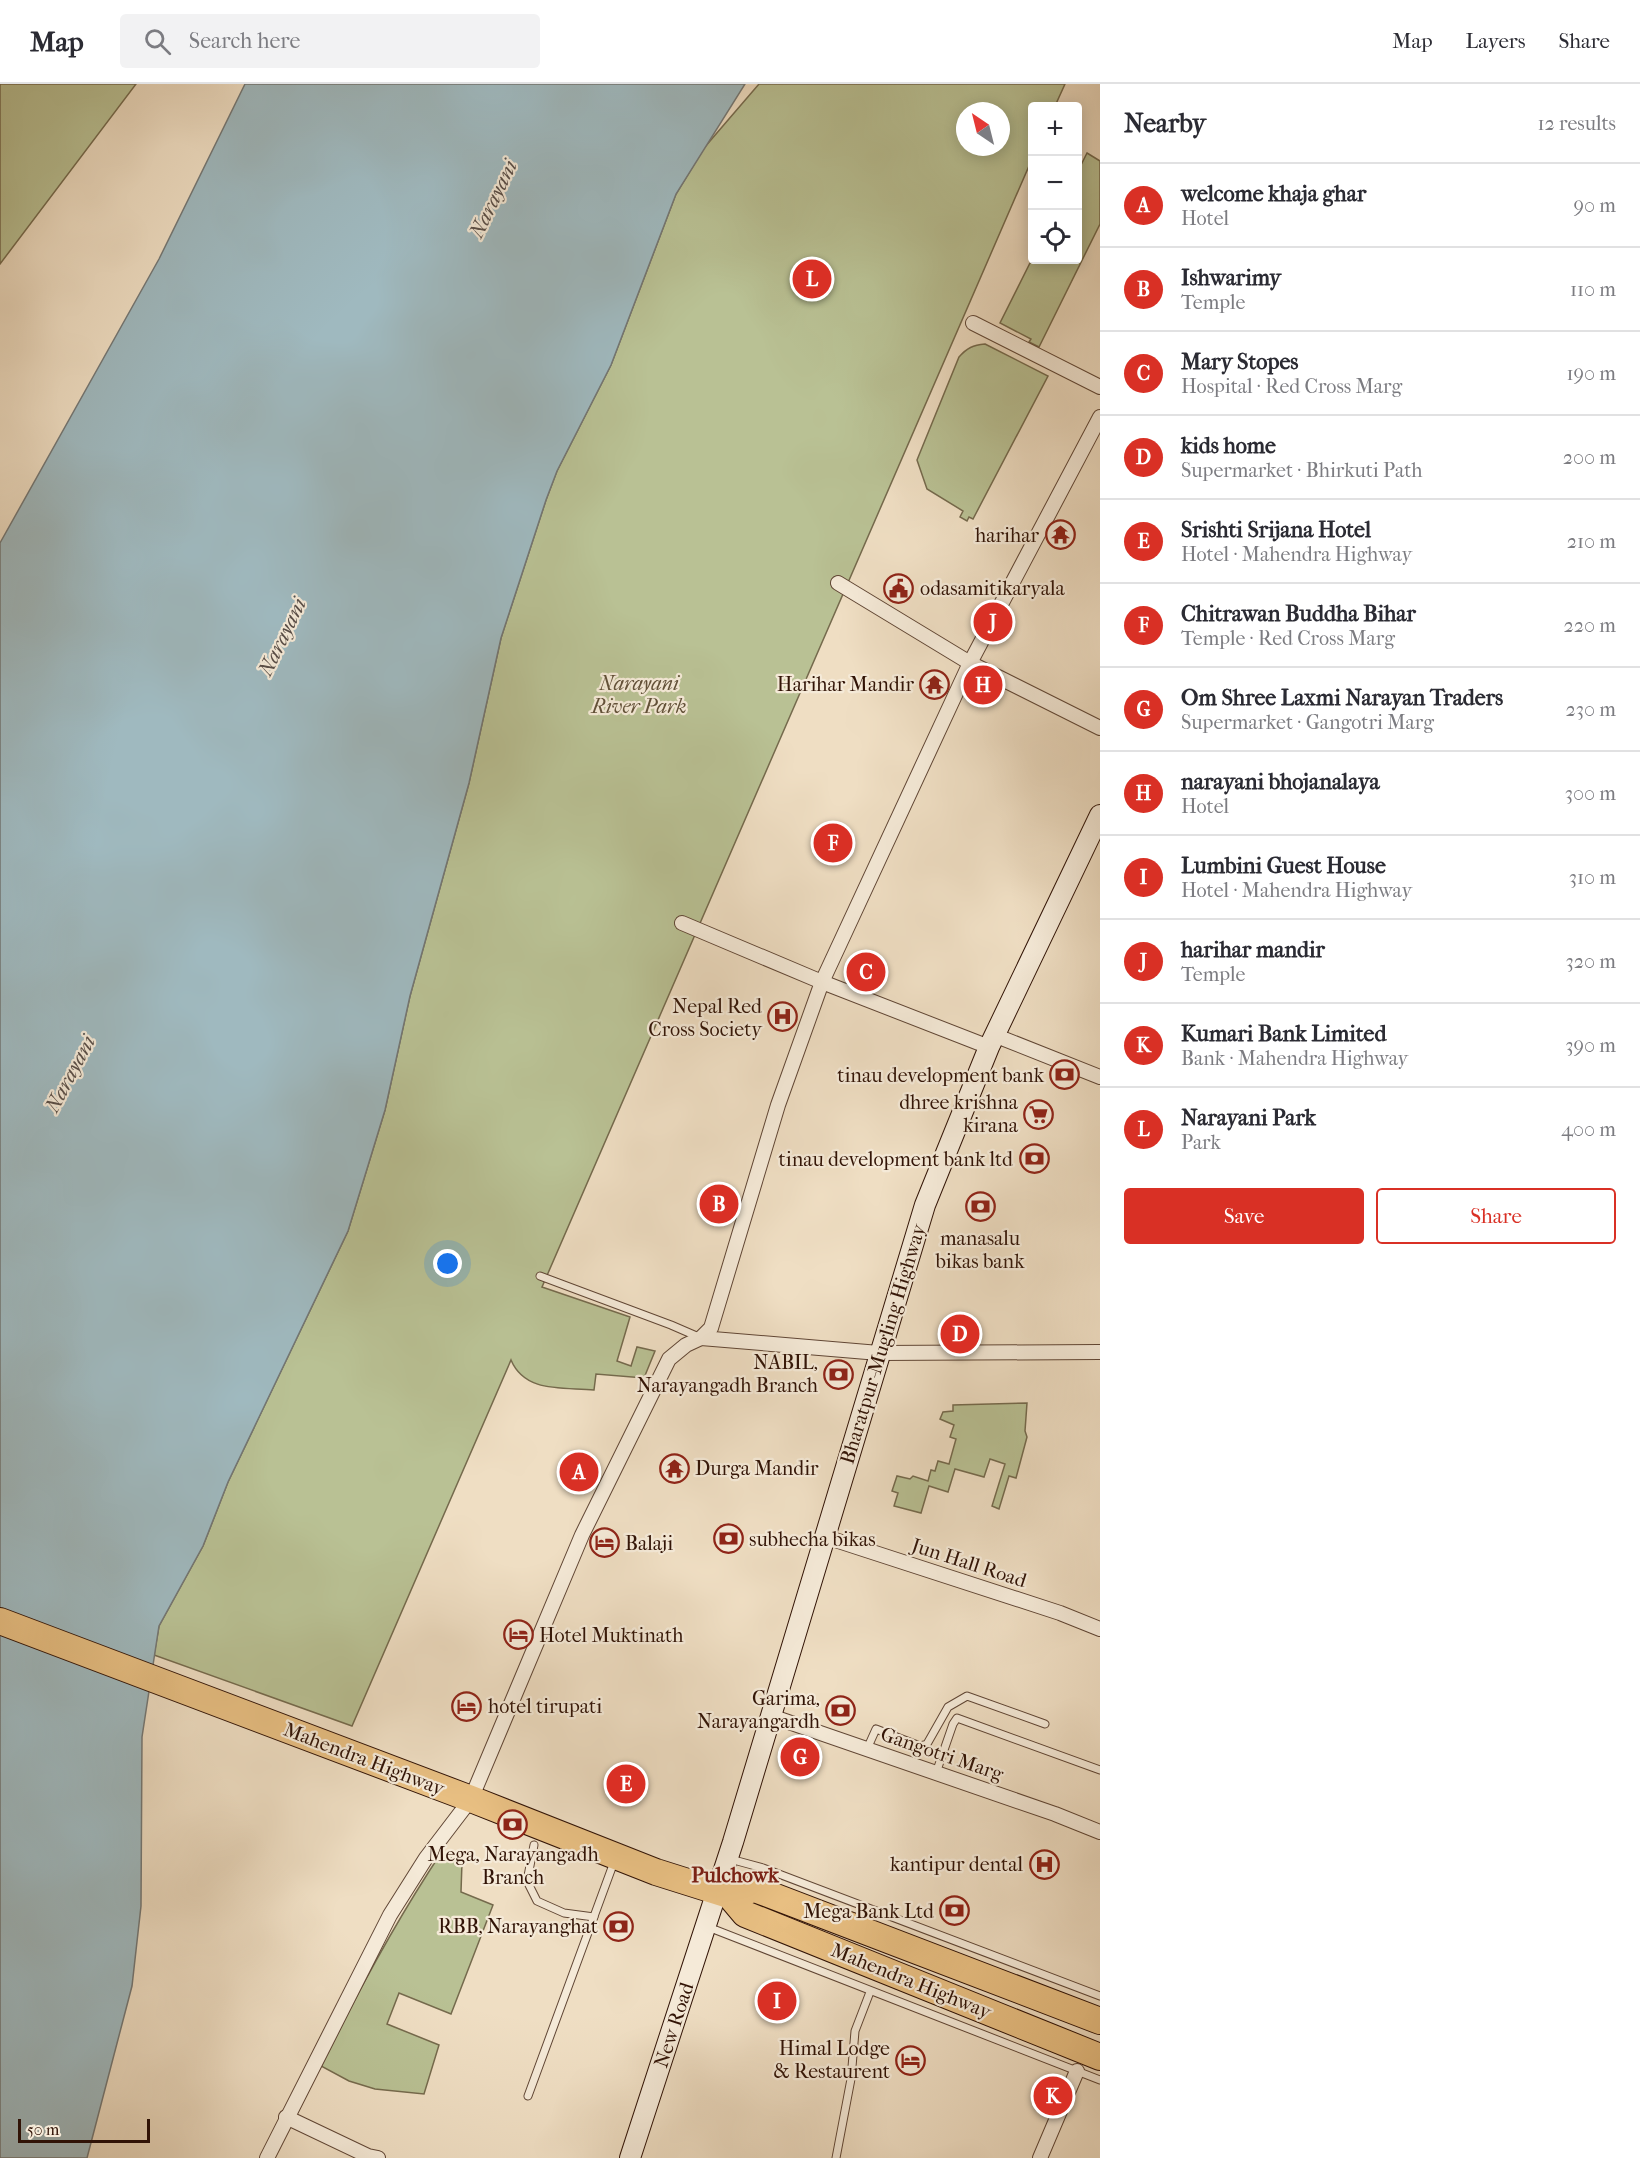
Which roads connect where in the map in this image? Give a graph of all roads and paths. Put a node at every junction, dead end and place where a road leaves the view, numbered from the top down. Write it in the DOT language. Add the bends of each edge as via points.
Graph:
graph roads {
  1 [pos="973,323"];
  2 [pos="1100,387"];
  3 [pos="1100,417"];
  4 [pos="838,583"];
  5 [pos="970,663"];
  6 [pos="1100,728"];
  7 [pos="1100,815"];
  8 [pos="682,923"];
  9 [pos="822,982"];
  10 [pos="991,1041"];
  11 [pos="1100,1077"];
  12 [pos="540,1276"];
  13 [pos="701,1338"];
  14 [pos="1100,1352"];
  15 [pos="879,1353"];
  16 [pos="826,1537"];
  17 [pos="0,1621"];
  18 [pos="1100,1629"];
  19 [pos="771,1716"];
  20 [pos="1045,1724"];
  21 [pos="867,1749"];
  22 [pos="1100,1770"];
  23 [pos="936,1773"];
  24 [pos="471,1799"];
  25 [pos="1100,1832"];
  26 [pos="534,1845"];
  27 [pos="616,1856"];
  28 [pos="728,1858"];
  29 [pos="723,1893"];
  30 [pos="594,1917"];
  31 [pos="705,1926"];
  32 [pos="870,1992"];
  33 [pos="1100,1996"];
  34 [pos="1100,2021"];
  35 [pos="1100,2057"];
  36 [pos="1077,2071"];
  37 [pos="1100,2080"];
  38 [pos="528,2096"];
  39 [pos="286,2117"];
  40 [pos="267,2158"];
  41 [pos="378,2158"];
  42 [pos="630,2158"];
  43 [pos="836,2158"];
  44 [pos="1040,2158"];
  1 -- 2 [label="street"];
  3 -- 5 [label="street"];
  4 -- 5 [label="street"];
  5 -- 6 [label="street"];
  5 -- 9 [label="street"];
  7 -- 10 [label="main road, Bharatpur-Mugling Highway"];
  8 -- 9 [label="street"];
  9 -- 10 [label="street"];
  9 -- 13 [label="street" via="778,1105 717,1312 711,1328"];
  10 -- 11 [label="street"];
  10 -- 15 [label="main road, Bharatpur-Mugling Highway" via="925,1205"];
  12 -- 13 [label="lane"];
  13 -- 15 [label="street"];
  13 -- 24 [label="street" via="669,1359 611,1473"];
  14 -- 15 [label="street"];
  15 -- 16 [label="main road, Bharatpur-Mugling Highway"];
  16 -- 18 [label="street, Jun Hall Road"];
  16 -- 19 [label="main road, Bharatpur-Mugling Highway"];
  17 -- 24 [label="highway, Mahendra Highway"];
  19 -- 21 [label="street, Gangotri Marg"];
  19 -- 28 [label="main road, Bharatpur-Mugling Highway"];
  20 -- 21 [label="lane" via="967,1696 948,1707 927,1743 920,1746 876,1730"];
  21 -- 23 [label="street, Gangotri Marg"];
  22 -- 23 [label="lane" via="957,1718"];
  23 -- 25 [label="street, Gangotri Marg"];
  24 -- 27 [label="highway, Mahendra Highway"];
  24 -- 39 [label="street" via="426,1858 390,1915"];
  26 -- 30 [label="lane" via="527,1881 537,1901 564,1913"];
  27 -- 29 [label="highway, Mahendra Highway"];
  27 -- 30 [label="lane"];
  28 -- 29 [label="main road, Bharatpur-Mugling Highway"];
  28 -- 33 [label="lane"];
  29 -- 31 [label="main road, New Road"];
  29 -- 34 [label="highway, Mahendra Highway" via="754,1889 771,1894"];
  29 -- 35 [label="highway, Mahendra Highway" via="745,1914"];
  30 -- 38 [label="lane"];
  31 -- 32 [label="lane"];
  31 -- 42 [label="main road, New Road"];
  32 -- 36 [label="lane"];
  32 -- 43 [label="lane" via="855,2031"];
  36 -- 37 [label="lane"];
  36 -- 44 [label="street"];
  39 -- 40 [label="street"];
  39 -- 41 [label="street"];
}
